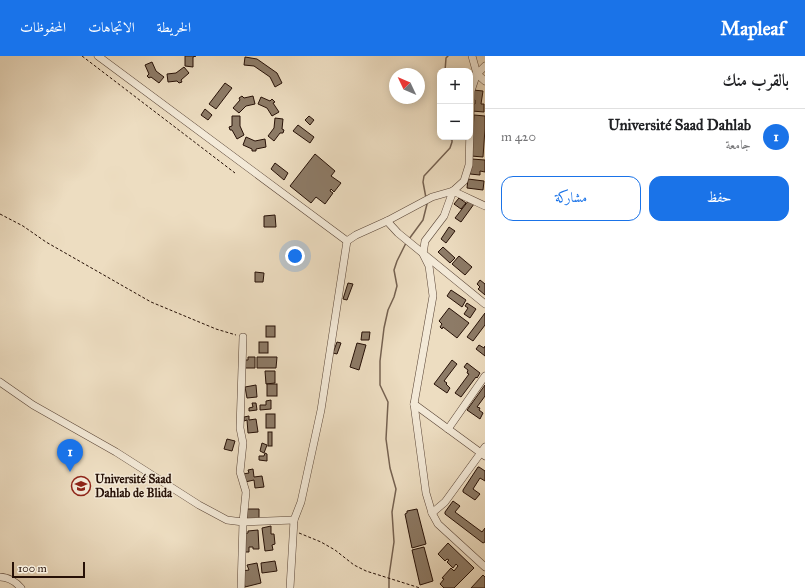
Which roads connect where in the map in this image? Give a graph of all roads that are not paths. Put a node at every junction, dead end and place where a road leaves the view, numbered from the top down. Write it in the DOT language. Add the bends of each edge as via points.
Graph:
graph roads {
  1 [pos="98,56"];
  2 [pos="472,56"];
  3 [pos="485,66"];
  4 [pos="477,74"];
  5 [pos="485,81"];
  6 [pos="453,191"];
  7 [pos="485,206"];
  8 [pos="387,221"];
  9 [pos="347,241"];
  10 [pos="424,254"];
  11 [pos="485,304"];
  12 [pos="243,337"];
  13 [pos="485,376"];
  14 [pos="0,382"];
  15 [pos="414,404"];
  16 [pos="448,429"];
  17 [pos="484,452"];
  18 [pos="432,513"];
  19 [pos="294,520"];
  20 [pos="243,522"];
  21 [pos="484,562"];
  22 [pos="0,577"];
  23 [pos="21,588"];
  24 [pos="241,588"];
  25 [pos="290,588"];
  1 -- 9 [label="street"];
  2 -- 4 [label="street"];
  3 -- 4 [label="street"];
  4 -- 5 [label="street"];
  4 -- 6 [label="street" via="471,91 470,165 464,180"];
  6 -- 7 [label="street"];
  6 -- 8 [label="street" via="432,197"];
  6 -- 10 [label="street" via="444,216 425,241"];
  8 -- 9 [label="street"];
  8 -- 10 [label="street"];
  9 -- 19 [label="street" via="321,410 301,502"];
  10 -- 11 [label="street"];
  10 -- 15 [label="street" via="429,266 433,296"];
  12 -- 20 [label="street" via="240,472 246,492"];
  13 -- 16 [label="street"];
  14 -- 20 [label="street" via="33,405 116,452 199,505 227,520"];
  15 -- 16 [label="street"];
  15 -- 18 [label="street" via="426,493"];
  16 -- 17 [label="street"];
  17 -- 18 [label="street" via="445,502"];
  18 -- 21 [label="street" via="438,524"];
  19 -- 20 [label="street"];
  19 -- 25 [label="street"];
  20 -- 24 [label="street"];
  22 -- 23 [label="street" via="6,577"];
}
